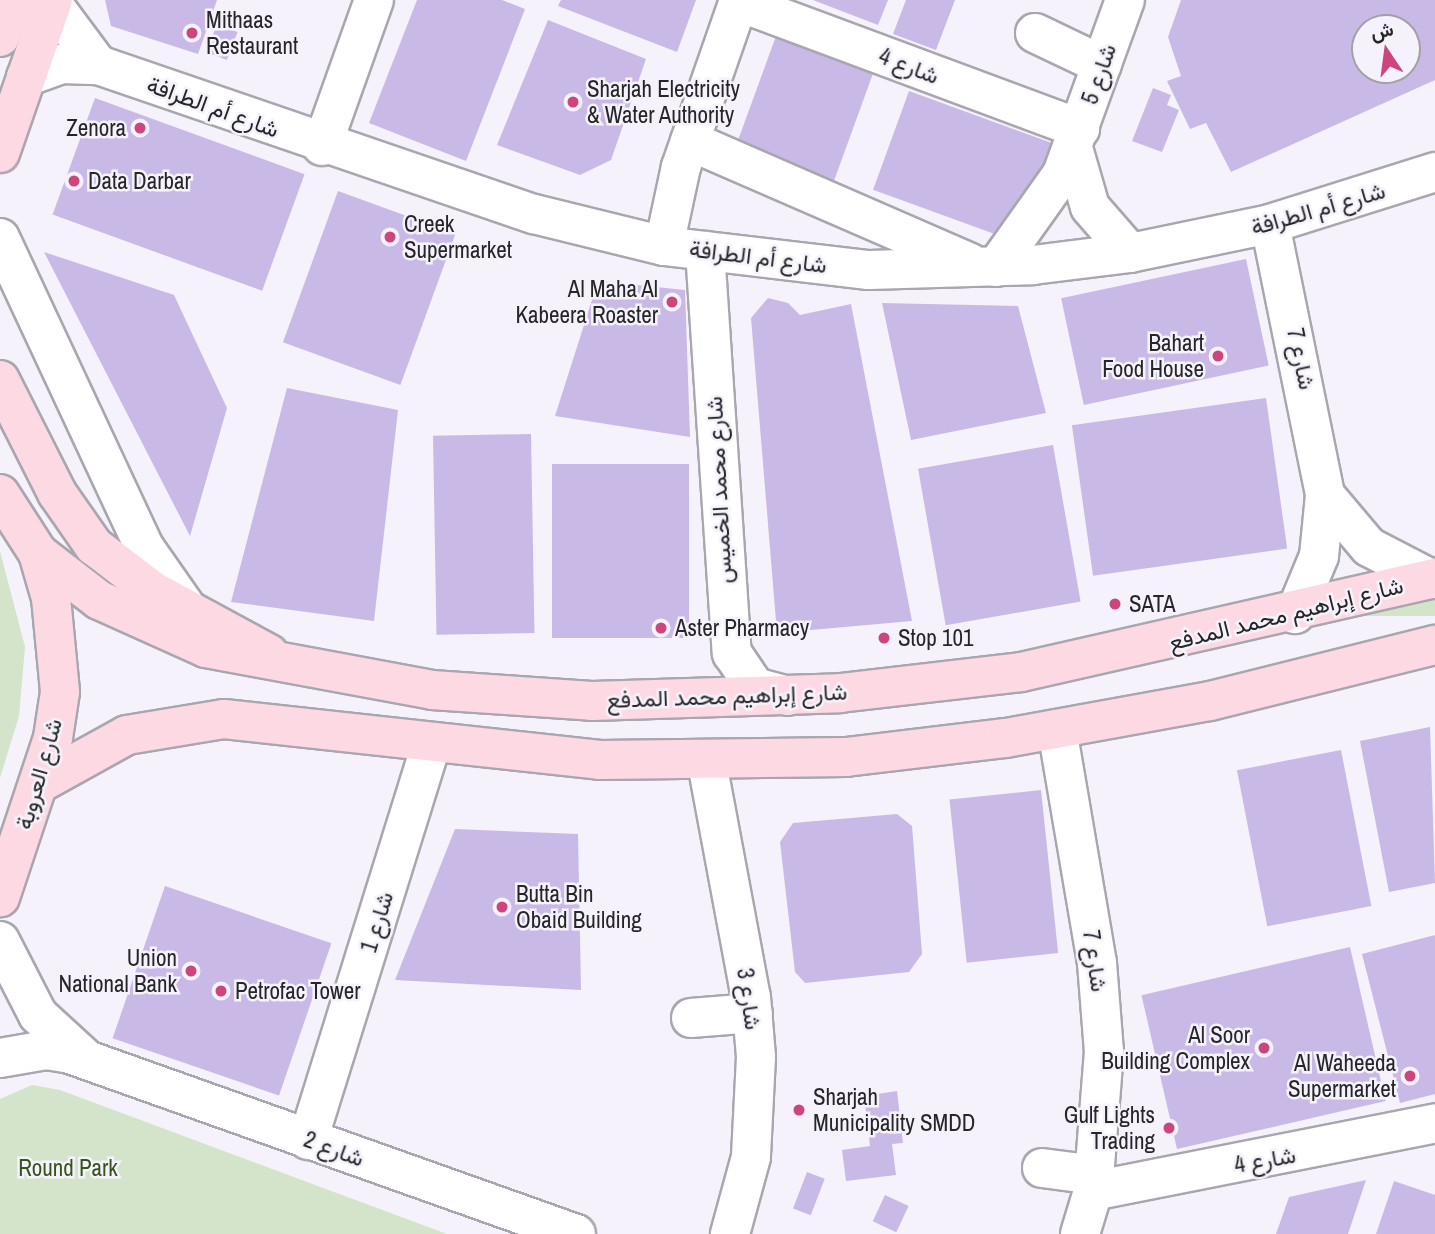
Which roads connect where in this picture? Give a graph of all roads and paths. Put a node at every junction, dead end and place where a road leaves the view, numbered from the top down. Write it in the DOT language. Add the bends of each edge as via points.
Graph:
graph roads {
  1 [pos="14,0"];
  2 [pos="374,0"];
  3 [pos="1125,0"];
  4 [pos="739,1"];
  5 [pos="52,2"];
  6 [pos="1035,33"];
  7 [pos="0,37"];
  8 [pos="98,65"];
  9 [pos="1102,65"];
  10 [pos="26,77"];
  11 [pos="1077,139"];
  12 [pos="690,141"];
  13 [pos="322,146"];
  14 [pos="0,152"];
  15 [pos="1435,172"];
  16 [pos="1270,224"];
  17 [pos="0,238"];
  18 [pos="664,246"];
  19 [pos="705,251"];
  20 [pos="1130,253"];
  21 [pos="989,267"];
  22 [pos="0,380"];
  23 [pos="0,494"];
  24 [pos="1325,495"];
  25 [pos="38,553"];
  26 [pos="1433,578"];
  27 [pos="186,607"];
  28 [pos="1295,614"];
  29 [pos="1435,645"];
  30 [pos="282,663"];
  31 [pos="788,696"];
  32 [pos="537,699"];
  33 [pos="1057,729"];
  34 [pos="386,737"];
  35 [pos="432,743"];
  36 [pos="707,763"];
  37 [pos="40,783"];
  38 [pos="0,897"];
  39 [pos="0,941"];
  40 [pos="753,1013"];
  41 [pos="691,1018"];
  42 [pos="0,1058"];
  43 [pos="93,1063"];
  44 [pos="1435,1123"];
  45 [pos="308,1140"];
  46 [pos="1042,1168"];
  47 [pos="1094,1183"];
  48 [pos="576,1234"];
  49 [pos="730,1234"];
  50 [pos="1080,1234"];
  1 -- 7 [label="main road"];
  2 -- 13 [label="street"];
  3 -- 9 [label="street, شارع 5"];
  4 -- 11 [label="street, شارع 4"];
  4 -- 12 [label="street"];
  5 -- 8 [label="street"];
  5 -- 10 [label="main road"];
  6 -- 9 [label="street"];
  8 -- 10 [label="street, شارع أم الطرافة" via="61,64"];
  8 -- 13 [label="street, شارع أم الطرافة"];
  9 -- 11 [label="street, شارع 5"];
  10 -- 14 [label="main road"];
  11 -- 20 [label="street" via="1090,206"];
  11 -- 21 [label="street, شارع 5" via="1048,199"];
  12 -- 18 [label="street"];
  12 -- 21 [label="street"];
  13 -- 18 [label="street, شارع أم الطرافة" via="509,207"];
  15 -- 16 [label="street, شارع أم الطرافة"];
  16 -- 20 [label="street, شارع أم الطرافة"];
  16 -- 24 [label="street, شارع 7"];
  17 -- 27 [label="street" via="144,547"];
  18 -- 19 [label="street, شارع أم الطرافة"];
  19 -- 21 [label="street, شارع أم الطرافة" via="869,270"];
  19 -- 31 [label="street, شارع محمد الخميس" via="732,653 755,687"];
  20 -- 21 [label="street, شارع أم الطرافة"];
  22 -- 27 [label="main road" via="57,493 94,546 131,578"];
  23 -- 25 [label="main road, شارع العروبة"];
  24 -- 26 [label="street, شارع 7" via="1369,547"];
  24 -- 28 [label="street, شارع 7" via="1319,556"];
  25 -- 30 [label="main road, شارع إبراهيم محمد المدفع" via="99,600 169,635"];
  25 -- 37 [label="main road, شارع العروبة" via="59,645 60,692"];
  26 -- 28 [label="main road, شارع إبراهيم محمد المدفع"];
  27 -- 30 [label="main road"];
  28 -- 31 [label="main road, شارع إبراهيم محمد المدفع" via="1021,672"];
  29 -- 33 [label="main road" via="1315,678"];
  30 -- 32 [label="main road, شارع إبراهيم محمد المدفع" via="432,690"];
  31 -- 32 [label="main road, شارع إبراهيم محمد المدفع"];
  32 -- 34 [label="main road" via="490,720 411,717"];
  33 -- 36 [label="main road" via="846,757"];
  33 -- 47 [label="street, شارع 7" via="1100,982 1104,1051"];
  34 -- 35 [label="main road"];
  34 -- 37 [label="main road" via="257,721 191,721 116,739"];
  35 -- 36 [label="main road"];
  35 -- 45 [label="street, شارع 1"];
  36 -- 40 [label="street, شارع 3"];
  37 -- 38 [label="main road, شارع العروبة"];
  39 -- 43 [label="street, شارع 2" via="38,1014"];
  40 -- 41 [label="street"];
  40 -- 49 [label="street, شارع 3" via="757,1103 751,1157"];
  42 -- 43 [label="street, شارع 2" via="46,1050"];
  43 -- 45 [label="street, شارع 2"];
  44 -- 47 [label="street, شارع 4"];
  45 -- 48 [label="street, شارع 2"];
  46 -- 47 [label="street, شارع 4"];
  47 -- 50 [label="street, شارع 7"];
}
